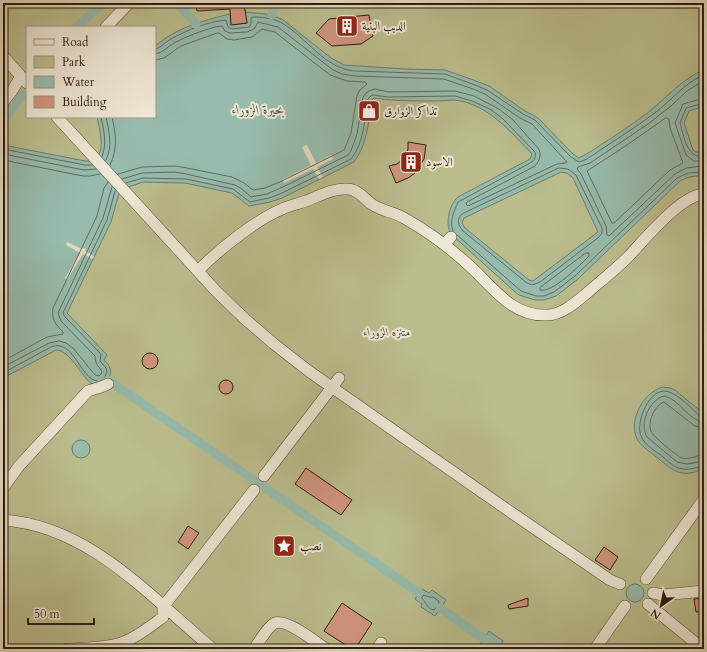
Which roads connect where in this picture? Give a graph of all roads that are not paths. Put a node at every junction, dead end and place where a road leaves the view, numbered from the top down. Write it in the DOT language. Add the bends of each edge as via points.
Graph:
graph roads {
  1 [pos="129,3"];
  2 [pos="107,26"];
  3 [pos="3,56"];
  4 [pos="24,79"];
  5 [pos="3,102"];
  6 [pos="58,118"];
  7 [pos="704,194"];
  8 [pos="198,271"];
  9 [pos="336,382"];
  10 [pos="108,384"];
  11 [pos="264,476"];
  12 [pos="3,488"];
  13 [pos="254,490"];
  14 [pos="704,499"];
  15 [pos="3,520"];
  16 [pos="646,579"];
  17 [pos="620,584"];
  18 [pos="704,591"];
  19 [pos="653,593"];
  20 [pos="648,604"];
  21 [pos="625,606"];
  22 [pos="163,607"];
  23 [pos="67,649"];
  24 [pos="213,649"];
  25 [pos="254,649"];
  26 [pos="326,649"];
  27 [pos="595,649"];
  28 [pos="703,649"];
  1 -- 2 [label="street"];
  3 -- 4 [label="street"];
  4 -- 5 [label="street"];
  6 -- 8 [label="street"];
  7 -- 8 [label="street" via="689,198 672,212 617,267 574,304 548,315 523,312 515,308 470,266 422,229 373,205 355,190 347,188 336,189 283,208 263,219"];
  8 -- 9 [label="street" via="258,331 289,357"];
  9 -- 11 [label="street"];
  9 -- 17 [label="street" via="518,518 610,580"];
  10 -- 12 [label="street" via="88,391 14,472"];
  13 -- 22 [label="street"];
  14 -- 16 [label="street"];
  15 -- 22 [label="street" via="45,529 77,541 112,564"];
  18 -- 19 [label="street"];
  20 -- 28 [label="street"];
  21 -- 27 [label="street"];
  22 -- 23 [label="street" via="162,618 127,641 107,646"];
  22 -- 24 [label="street"];
  25 -- 26 [label="street" via="271,625 279,622 288,624"];
}
